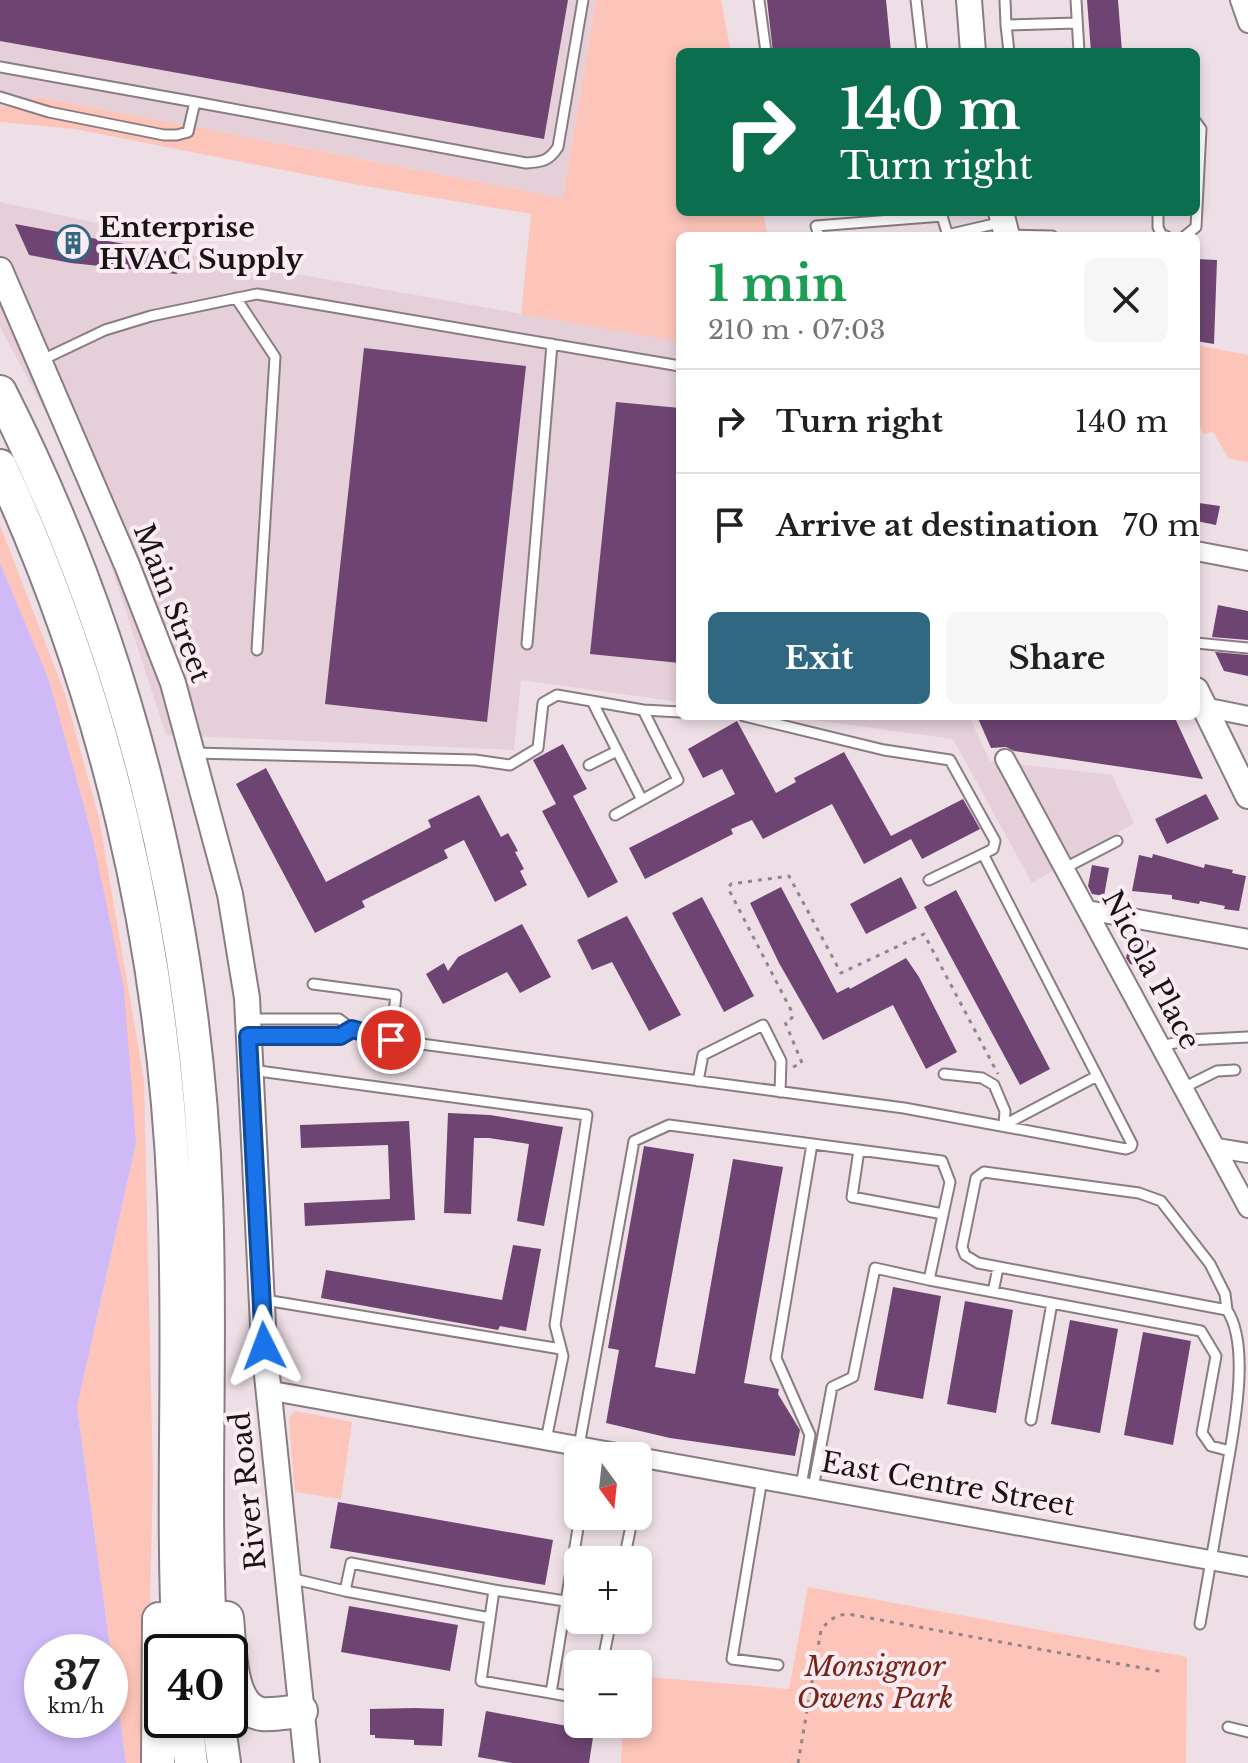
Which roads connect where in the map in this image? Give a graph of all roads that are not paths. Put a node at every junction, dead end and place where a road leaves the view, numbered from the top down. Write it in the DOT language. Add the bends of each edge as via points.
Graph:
graph roads {
  1 [pos="583,0"];
  2 [pos="759,0"];
  3 [pos="916,0"];
  4 [pos="969,0"];
  5 [pos="1005,0"];
  6 [pos="1076,0"];
  7 [pos="1240,0"];
  8 [pos="1077,23"];
  9 [pos="1248,23"];
  10 [pos="1006,25"];
  11 [pos="765,48"];
  12 [pos="922,48"];
  13 [pos="973,48"];
  14 [pos="1009,48"];
  15 [pos="1079,48"];
  16 [pos="0,67"];
  17 [pos="0,97"];
  18 [pos="195,102"];
  19 [pos="942,216"];
  20 [pos="1004,226"];
  21 [pos="818,232"];
  22 [pos="970,232"];
  23 [pos="1033,232"];
  24 [pos="0,270"];
  25 [pos="236,298"];
  26 [pos="552,344"];
  27 [pos="39,361"];
  28 [pos="676,365"];
  29 [pos="0,392"];
  30 [pos="0,466"];
  31 [pos="1200,552"];
  32 [pos="1248,561"];
  33 [pos="1200,643"];
  34 [pos="527,644"];
  35 [pos="1248,648"];
  36 [pos="257,650"];
  37 [pos="1200,699"];
  38 [pos="592,701"];
  39 [pos="643,710"];
  40 [pos="676,712"];
  41 [pos="1248,716"];
  42 [pos="760,720"];
  43 [pos="617,751"];
  44 [pos="194,753"];
  45 [pos="1005,759"];
  46 [pos="589,765"];
  47 [pos="1248,796"];
  48 [pos="642,800"];
  49 [pos="615,815"];
  50 [pos="1117,841"];
  51 [pos="983,854"];
  52 [pos="1063,869"];
  53 [pos="929,880"];
  54 [pos="1087,910"];
  55 [pos="1248,939"];
  56 [pos="244,973"];
  57 [pos="313,984"];
  58 [pos="247,1028"];
  59 [pos="352,1029"];
  60 [pos="1248,1037"];
  61 [pos="391,1040"];
  62 [pos="1159,1047"];
  63 [pos="251,1070"];
  64 [pos="1235,1070"];
  65 [pos="944,1074"];
  66 [pos="1097,1076"];
  67 [pos="698,1081"];
  68 [pos="1183,1088"];
  69 [pos="780,1092"];
  70 [pos="1004,1125"];
  71 [pos="812,1144"];
  72 [pos="1217,1148"];
  73 [pos="859,1150"];
  74 [pos="1248,1153"];
  75 [pos="1248,1208"];
  76 [pos="943,1214"];
  77 [pos="998,1268"];
  78 [pos="929,1280"];
  79 [pos="993,1292"];
  80 [pos="261,1299"];
  81 [pos="1052,1303"];
  82 [pos="208,1305"];
  83 [pos="1227,1310"];
  84 [pos="561,1349"];
  85 [pos="267,1390"];
  86 [pos="1031,1420"];
  87 [pos="546,1440"];
  88 [pos="589,1442"];
  89 [pos="564,1444"];
  90 [pos="1230,1451"];
  91 [pos="652,1459"];
  92 [pos="762,1479"];
  93 [pos="175,1482"];
  94 [pos="807,1487"];
  95 [pos="1211,1560"];
  96 [pos="1248,1567"];
  97 [pos="287,1577"];
  98 [pos="494,1590"];
  99 [pos="345,1591"];
  100 [pos="564,1601"];
  101 [pos="564,1608"];
  102 [pos="490,1618"];
  103 [pos="1200,1624"];
  104 [pos="179,1634"];
  105 [pos="210,1634"];
  106 [pos="608,1634"];
  107 [pos="605,1650"];
  108 [pos="778,1665"];
  109 [pos="551,1693"];
  110 [pos="564,1695"];
  111 [pos="301,1711"];
  112 [pos="1228,1727"];
  113 [pos="1248,1732"];
  114 [pos="188,1738"];
  115 [pos="221,1738"];
  116 [pos="158,1763"];
  117 [pos="191,1763"];
  118 [pos="224,1763"];
  119 [pos="307,1763"];
  1 -- 18 [label="lane" via="558,147 540,162"];
  2 -- 11 [label="lane"];
  3 -- 12 [label="lane"];
  4 -- 13 [label="street"];
  5 -- 10 [label="lane"];
  6 -- 8 [label="lane"];
  7 -- 9 [label="street"];
  8 -- 10 [label="lane"];
  8 -- 15 [label="lane"];
  10 -- 14 [label="lane"];
  16 -- 18 [label="lane"];
  17 -- 18 [label="lane" via="164,135 188,132"];
  19 -- 21 [label="lane" via="816,226"];
  20 -- 22 [label="lane"];
  20 -- 23 [label="lane"];
  24 -- 27 [label="street, Main Street"];
  25 -- 26 [label="lane" via="257,294"];
  25 -- 27 [label="lane" via="105,330"];
  25 -- 36 [label="lane" via="275,357"];
  26 -- 28 [label="lane"];
  26 -- 34 [label="lane"];
  27 -- 44 [label="street, Main Street" via="160,647"];
  29 -- 82 [label="highway" via="92,607 155,818 194,1033"];
  30 -- 93 [label="highway" via="81,670 125,825 146,931 162,1037 175,1198"];
  31 -- 32 [label="street"];
  33 -- 35 [label="lane"];
  37 -- 41 [label="street"];
  37 -- 47 [label="street"];
  38 -- 39 [label="lane"];
  38 -- 43 [label="lane"];
  38 -- 44 [label="lane" via="557,695 543,703 538,748 510,765"];
  39 -- 40 [label="lane"];
  39 -- 48 [label="lane" via="678,780"];
  42 -- 51 [label="lane" via="950,760 995,841"];
  43 -- 46 [label="lane"];
  43 -- 48 [label="lane"];
  44 -- 56 [label="street, Main Street"];
  45 -- 52 [label="street, Nicola Place"];
  48 -- 49 [label="lane"];
  50 -- 52 [label="lane"];
  51 -- 53 [label="lane"];
  51 -- 66 [label="lane"];
  52 -- 54 [label="street, Nicola Place"];
  54 -- 55 [label="street"];
  54 -- 62 [label="street, Nicola Place"];
  56 -- 58 [label="street, River Road"];
  57 -- 61 [label="lane" via="396,995"];
  58 -- 59 [label="lane" via="340,1036"];
  58 -- 59 [label="lane" via="339,1019"];
  58 -- 63 [label="street, River Road"];
  59 -- 61 [label="lane"];
  60 -- 62 [label="lane"];
  61 -- 67 [label="lane"];
  62 -- 68 [label="street, Nicola Place"];
  63 -- 80 [label="street, River Road"];
  63 -- 84 [label="lane" via="587,1115 555,1325"];
  64 -- 68 [label="lane" via="1217,1071"];
  65 -- 70 [label="lane" via="982,1078 994,1085 1005,1111"];
  66 -- 70 [label="lane"];
  66 -- 70 [label="lane" via="1131,1147"];
  67 -- 69 [label="lane"];
  67 -- 69 [label="lane" via="703,1055 763,1025 781,1061"];
  68 -- 72 [label="street, Nicola Place"];
  69 -- 70 [label="lane"];
  71 -- 73 [label="lane"];
  71 -- 88 [label="lane" via="669,1125 634,1141"];
  71 -- 94 [label="lane" via="776,1358 810,1435"];
  72 -- 74 [label="street"];
  72 -- 75 [label="street, Nicola Place"];
  73 -- 76 [label="lane" via="942,1161 950,1182"];
  73 -- 76 [label="lane" via="852,1197"];
  76 -- 78 [label="lane"];
  77 -- 79 [label="lane"];
  77 -- 83 [label="lane"];
  77 -- 83 [label="lane" via="978,1263 962,1247 976,1178 984,1172 1139,1193 1161,1201 1210,1264"];
  78 -- 79 [label="lane"];
  78 -- 94 [label="lane" via="875,1268 853,1377 832,1387"];
  79 -- 81 [label="lane"];
  80 -- 84 [label="lane"];
  80 -- 85 [label="street, River Road"];
  81 -- 86 [label="lane"];
  81 -- 90 [label="lane" via="1201,1331 1216,1356 1202,1433 1211,1446"];
  82 -- 105 [label="highway"];
  82 -- 111 [label="highway" via="223,1570 237,1692 243,1704 262,1714"];
  83 -- 90 [label="lane" via="1238,1320 1245,1345"];
  84 -- 87 [label="lane"];
  85 -- 87 [label="street, East Centre Street"];
  85 -- 97 [label="street, River Road"];
  87 -- 89 [label="street, East Centre Street"];
  90 -- 95 [label="lane"];
  91 -- 92 [label="street, East Centre Street"];
  92 -- 94 [label="street, East Centre Street"];
  92 -- 108 [label="lane" via="732,1659"];
  93 -- 104 [label="highway"];
  93 -- 116 [label="highway" via="160,1521"];
  94 -- 95 [label="street, East Centre Street"];
  95 -- 96 [label="street, East Centre Street"];
  95 -- 103 [label="lane"];
  97 -- 99 [label="lane"];
  97 -- 111 [label="street, River Road"];
  98 -- 99 [label="lane" via="351,1563"];
  98 -- 100 [label="lane"];
  98 -- 102 [label="lane"];
  99 -- 102 [label="lane"];
  101 -- 109 [label="lane"];
  102 -- 109 [label="lane" via="481,1681"];
  106 -- 107 [label="lane"];
  109 -- 110 [label="lane"];
  111 -- 119 [label="street, River Road"];
  112 -- 113 [label="lane"];
  114 -- 117 [label="highway"];
  115 -- 118 [label="highway"];
}
